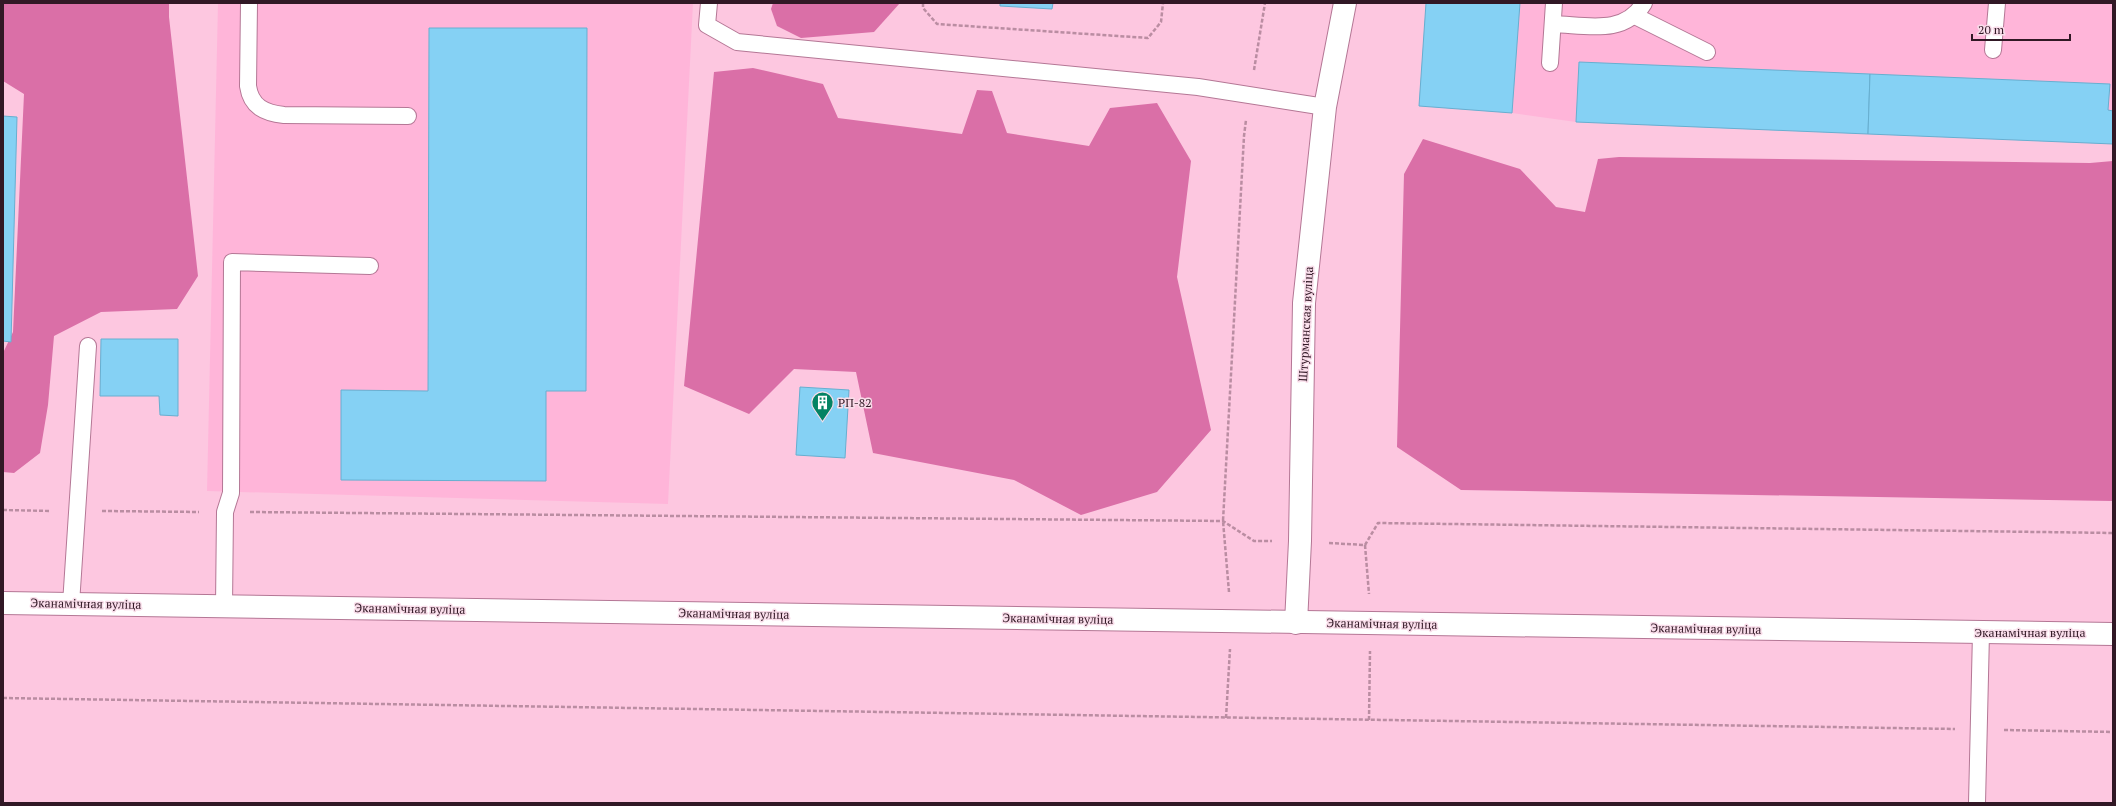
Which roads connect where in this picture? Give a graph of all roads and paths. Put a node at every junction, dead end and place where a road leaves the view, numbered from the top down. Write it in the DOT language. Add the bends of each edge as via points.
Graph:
graph roads {
  1 [pos="249,3"];
  2 [pos="709,3"];
  3 [pos="923,3"];
  4 [pos="1163,3"];
  5 [pos="1265,3"];
  6 [pos="1345,3"];
  7 [pos="1554,3"];
  8 [pos="1644,3"];
  9 [pos="1997,3"];
  10 [pos="1635,16"];
  11 [pos="1553,24"];
  12 [pos="1993,50"];
  13 [pos="1707,52"];
  14 [pos="1550,62"];
  15 [pos="1250,94"];
  16 [pos="1325,107"];
  17 [pos="408,116"];
  18 [pos="370,266"];
  19 [pos="88,346"];
  20 [pos="3,510"];
  21 [pos="58,511"];
  22 [pos="98,511"];
  23 [pos="225,512"];
  24 [pos="1223,521"];
  25 [pos="2113,533"];
  26 [pos="1300,541"];
  27 [pos="3,603"];
  28 [pos="71,604"];
  29 [pos="224,606"];
  30 [pos="1231,622"];
  31 [pos="1296,623"];
  32 [pos="1981,633"];
  33 [pos="2113,634"];
  34 [pos="3,698"];
  35 [pos="1226,718"];
  36 [pos="1979,730"];
  37 [pos="2113,732"];
  38 [pos="1978,803"];
  1 -- 17 [label="lane" via="248,86 250,96 261,109 270,114 284,115"];
  2 -- 15 [label="lane" via="707,25 737,42"];
  3 -- 4 [label="path" via="923,8 937,24 1148,38 1161,22"];
  5 -- 15 [label="path"];
  6 -- 16 [label="street, Штурманская вуліца"];
  7 -- 11 [label="lane"];
  8 -- 10 [label="lane"];
  9 -- 12 [label="lane"];
  10 -- 11 [label="lane" via="1623,23 1608,26"];
  10 -- 13 [label="lane"];
  11 -- 14 [label="lane"];
  15 -- 16 [label="lane"];
  15 -- 24 [label="path" via="1244,136"];
  16 -- 26 [label="street, Штурманская вуліца" via="1304,303"];
  18 -- 23 [label="lane" via="232,262 231,493"];
  19 -- 28 [label="lane"];
  20 -- 21 [label="path"];
  22 -- 23 [label="path"];
  23 -- 24 [label="path"];
  23 -- 29 [label="lane"];
  24 -- 26 [label="path" via="1254,541"];
  24 -- 30 [label="path"];
  25 -- 26 [label="path" via="1378,523 1365,546"];
  26 -- 31 [label="street, Штурманская вуліца"];
  27 -- 28 [label="street, Эканамічная вуліца"];
  28 -- 29 [label="street, Эканамічная вуліца"];
  29 -- 30 [label="street, Эканамічная вуліца"];
  30 -- 31 [label="street, Эканамічная вуліца"];
  30 -- 35 [label="path"];
  31 -- 32 [label="street, Эканамічная вуліца"];
  32 -- 33 [label="street, Эканамічная вуліца"];
  32 -- 36 [label="lane"];
  34 -- 35 [label="path"];
  35 -- 36 [label="path"];
  36 -- 37 [label="path"];
  36 -- 38 [label="lane"];
}
